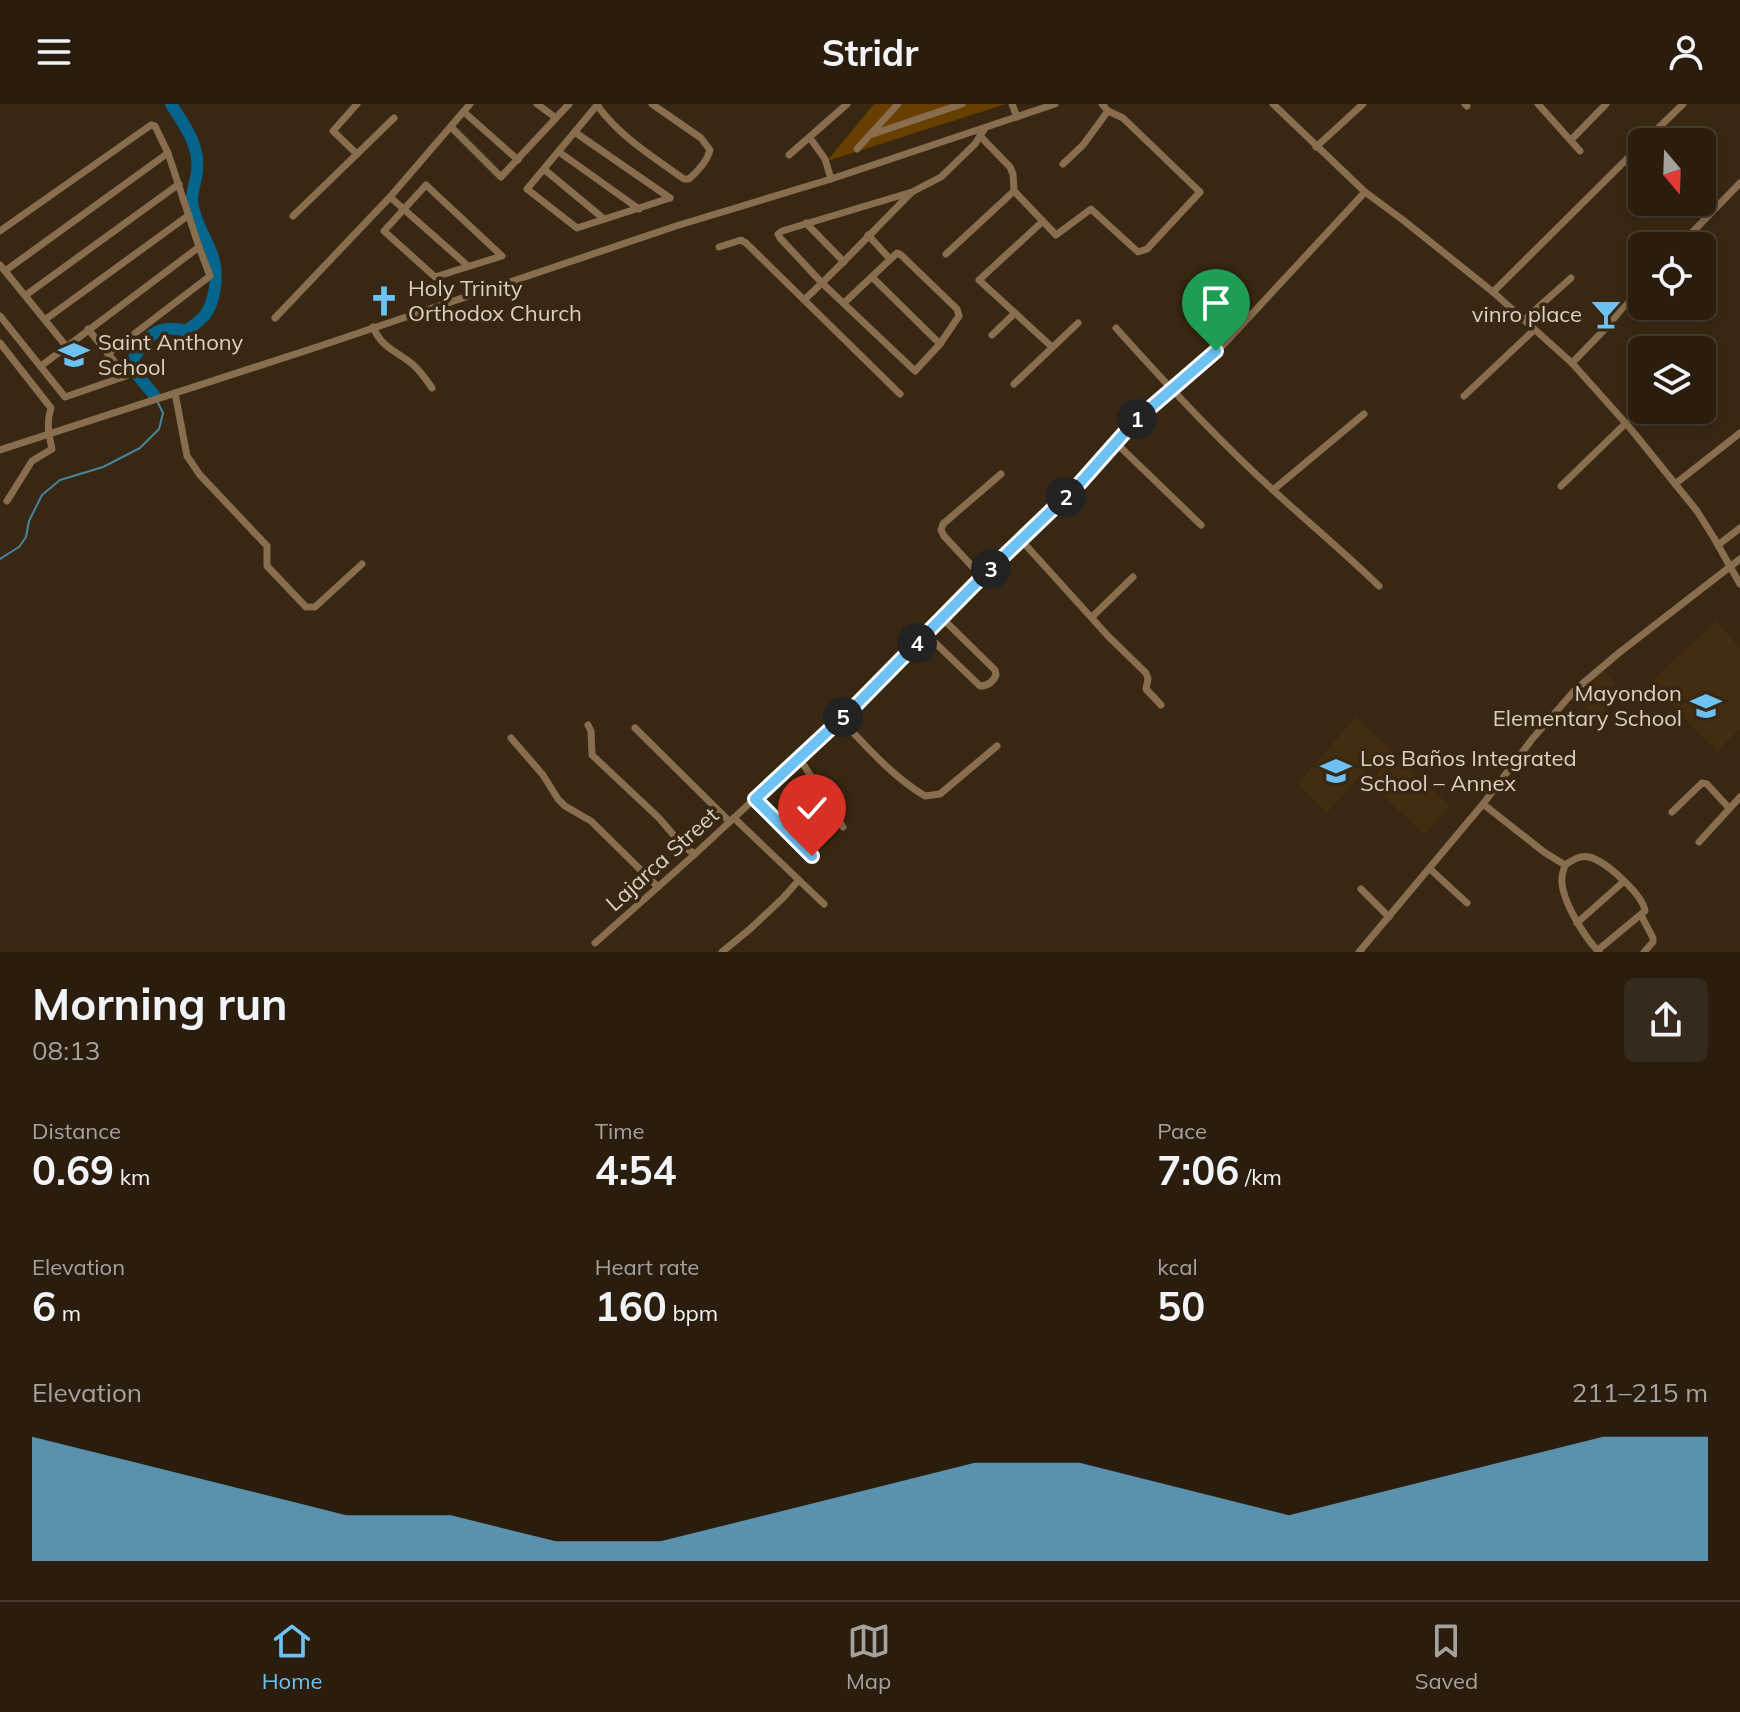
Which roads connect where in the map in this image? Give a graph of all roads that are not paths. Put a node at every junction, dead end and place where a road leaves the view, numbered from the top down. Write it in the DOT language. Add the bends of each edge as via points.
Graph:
graph roads {
  1 [pos="357,104"];
  2 [pos="470,104"];
  3 [pos="537,104"];
  4 [pos="569,104"];
  5 [pos="598,104"];
  6 [pos="652,104"];
  7 [pos="847,104"];
  8 [pos="898,104"];
  9 [pos="962,104"];
  10 [pos="1012,104"];
  11 [pos="1055,104"];
  12 [pos="1273,104"];
  13 [pos="1363,104"];
  14 [pos="1538,104"];
  15 [pos="1606,104"];
  16 [pos="1683,104"];
  17 [pos="1105,107"];
  18 [pos="464,112"];
  19 [pos="1017,117"];
  20 [pos="394,118"];
  21 [pos="556,118"];
  22 [pos="451,127"];
  23 [pos="1658,128"];
  24 [pos="982,132"];
  25 [pos="576,133"];
  26 [pos="870,135"];
  27 [pos="810,138"];
  28 [pos="1571,140"];
  29 [pos="1316,147"];
  30 [pos="857,149"];
  31 [pos="1580,151"];
  32 [pos="559,152"];
  33 [pos="168,153"];
  34 [pos="357,154"];
  35 [pos="789,155"];
  36 [pos="1628,158"];
  37 [pos="518,160"];
  38 [pos="1063,164"];
  39 [pos="545,170"];
  40 [pos="831,179"];
  41 [pos="1740,183"];
  42 [pos="179,184"];
  43 [pos="1014,191"];
  44 [pos="912,192"];
  45 [pos="1365,192"];
  46 [pos="390,197"];
  47 [pos="403,209"];
  48 [pos="639,209"];
  49 [pos="189,215"];
  50 [pos="293,216"];
  51 [pos="604,219"];
  52 [pos="1043,221"];
  53 [pos="806,223"];
  54 [pos="0,231"];
  55 [pos="1693,232"];
  56 [pos="868,235"];
  57 [pos="199,247"];
  58 [pos="719,247"];
  59 [pos="946,254"];
  60 [pos="890,259"];
  61 [pos="844,262"];
  62 [pos="468,266"];
  63 [pos="2,268"];
  64 [pos="872,277"];
  65 [pos="1571,278"];
  66 [pos="822,283"];
  67 [pos="1493,292"];
  68 [pos="26,295"];
  69 [pos="804,300"];
  70 [pos="1628,302"];
  71 [pos="844,303"];
  72 [pos="1015,313"];
  73 [pos="0,316"];
  74 [pos="275,318"];
  75 [pos="46,319"];
  76 [pos="1524,320"];
  77 [pos="1078,323"];
  78 [pos="373,327"];
  79 [pos="1116,328"];
  80 [pos="88,329"];
  81 [pos="1534,330"];
  82 [pos="992,335"];
  83 [pos="0,343"];
  84 [pos="940,344"];
  85 [pos="66,346"];
  86 [pos="1052,347"];
  87 [pos="108,354"];
  88 [pos="1572,363"];
  89 [pos="41,366"];
  90 [pos="1014,384"];
  91 [pos="432,388"];
  92 [pos="1171,390"];
  93 [pos="174,393"];
  94 [pos="900,394"];
  95 [pos="1464,396"];
  96 [pos="1364,414"];
  97 [pos="1626,423"];
  98 [pos="1740,433"];
  99 [pos="48,434"];
  100 [pos="1115,442"];
  101 [pos="0,450"];
  102 [pos="1001,474"];
  103 [pos="1675,484"];
  104 [pos="1561,486"];
  105 [pos="1273,490"];
  106 [pos="7,501"];
  107 [pos="1201,525"];
  108 [pos="1740,528"];
  109 [pos="1022,541"];
  110 [pos="1718,545"];
  111 [pos="1740,559"];
  112 [pos="362,564"];
  113 [pos="1730,566"];
  114 [pos="982,577"];
  115 [pos="1133,577"];
  116 [pos="1740,584"];
  117 [pos="1379,586"];
  118 [pos="1092,617"];
  119 [pos="942,618"];
  120 [pos="926,634"];
  121 [pos="1161,705"];
  122 [pos="841,720"];
  123 [pos="588,725"];
  124 [pos="635,728"];
  125 [pos="511,738"];
  126 [pos="997,746"];
  127 [pos="800,759"];
  128 [pos="1740,797"];
  129 [pos="755,799"];
  130 [pos="1483,804"];
  131 [pos="1729,808"];
  132 [pos="1672,812"];
  133 [pos="732,820"];
  134 [pos="843,827"];
  135 [pos="1699,842"];
  136 [pos="695,854"];
  137 [pos="812,856"];
  138 [pos="1565,865"];
  139 [pos="1430,869"];
  140 [pos="798,881"];
  141 [pos="1623,882"];
  142 [pos="658,887"];
  143 [pos="1361,889"];
  144 [pos="1467,903"];
  145 [pos="824,904"];
  146 [pos="1641,915"];
  147 [pos="1389,917"];
  148 [pos="1577,923"];
  149 [pos="595,943"];
  150 [pos="1598,951"];
  151 [pos="722,952"];
  152 [pos="1359,952"];
  153 [pos="1644,952"];
  1 -- 34 [label="street" via="333,133"];
  2 -- 18 [label="street"];
  3 -- 21 [label="street"];
  4 -- 21 [label="street"];
  5 -- 6 [label="street" via="612,124 689,179 710,150"];
  5 -- 25 [label="street"];
  7 -- 27 [label="street"];
  8 -- 26 [label="street"];
  9 -- 26 [label="street"];
  10 -- 19 [label="street"];
  11 -- 19 [label="street"];
  12 -- 29 [label="street"];
  13 -- 29 [label="street"];
  14 -- 28 [label="street"];
  15 -- 28 [label="street"];
  16 -- 23 [label="street"];
  17 -- 38 [label="street" via="1083,145"];
  17 -- 52 [label="street" via="1200,192 1147,249 1138,252 1091,209 1056,235"];
  18 -- 22 [label="street"];
  18 -- 37 [label="street"];
  19 -- 24 [label="street"];
  20 -- 34 [label="street"];
  21 -- 37 [label="street"];
  22 -- 37 [label="street" via="501,177"];
  22 -- 46 [label="street"];
  24 -- 40 [label="street"];
  24 -- 43 [label="street" via="1010,167"];
  24 -- 44 [label="street" via="941,177"];
  25 -- 32 [label="street"];
  25 -- 48 [label="street" via="670,198"];
  26 -- 30 [label="street"];
  27 -- 35 [label="street"];
  27 -- 40 [label="street"];
  28 -- 31 [label="street"];
  29 -- 45 [label="street"];
  32 -- 39 [label="street"];
  32 -- 48 [label="street"];
  33 -- 42 [label="street"];
  33 -- 54 [label="street" via="151,125"];
  33 -- 63 [label="street"];
  34 -- 50 [label="street"];
  36 -- 67 [label="street"];
  39 -- 51 [label="street"];
  39 -- 51 [label="street" via="527,189 577,228"];
  40 -- 78 [label="street"];
  41 -- 55 [label="street"];
  42 -- 49 [label="street"];
  42 -- 68 [label="street"];
  43 -- 52 [label="street"];
  43 -- 59 [label="street"];
  44 -- 53 [label="street"];
  44 -- 56 [label="street"];
  45 -- 67 [label="street"];
  45 -- 92 [label="street, Lajarca Street" via="1225,343"];
  46 -- 47 [label="street"];
  46 -- 74 [label="street"];
  47 -- 62 [label="street"];
  47 -- 62 [label="street" via="384,231 435,277"];
  47 -- 62 [label="street" via="426,185 502,256"];
  48 -- 51 [label="street"];
  49 -- 57 [label="street"];
  49 -- 75 [label="street"];
  52 -- 72 [label="street" via="979,280"];
  53 -- 61 [label="street"];
  53 -- 66 [label="street" via="778,234"];
  56 -- 60 [label="street"];
  56 -- 61 [label="street"];
  57 -- 80 [label="street"];
  57 -- 87 [label="street" via="210,276"];
  58 -- 69 [label="street" via="741,240"];
  60 -- 64 [label="street"];
  60 -- 84 [label="street" via="901,255 957,309 957,321"];
  61 -- 66 [label="street"];
  63 -- 68 [label="street"];
  64 -- 71 [label="street"];
  64 -- 84 [label="street"];
  65 -- 76 [label="street"];
  66 -- 69 [label="street"];
  66 -- 71 [label="street"];
  67 -- 76 [label="street"];
  68 -- 75 [label="street"];
  69 -- 94 [label="street"];
  70 -- 88 [label="street"];
  71 -- 84 [label="street" via="915,371"];
  72 -- 82 [label="street"];
  72 -- 86 [label="street"];
  73 -- 89 [label="street"];
  75 -- 85 [label="street"];
  76 -- 81 [label="street"];
  77 -- 86 [label="street"];
  78 -- 91 [label="street" via="380,341 411,362"];
  78 -- 93 [label="street"];
  79 -- 92 [label="street"];
  80 -- 85 [label="street"];
  80 -- 87 [label="street"];
  81 -- 88 [label="street"];
  81 -- 95 [label="street"];
  83 -- 99 [label="street" via="50,406"];
  85 -- 89 [label="street"];
  86 -- 90 [label="street"];
  87 -- 89 [label="street" via="126,376 65,397"];
  88 -- 97 [label="street"];
  92 -- 100 [label="street, Lajarca Street"];
  92 -- 105 [label="street"];
  93 -- 99 [label="street"];
  93 -- 112 [label="street" via="187,456 267,546 267,566 306,607 315,607"];
  96 -- 105 [label="street"];
  97 -- 103 [label="street"];
  97 -- 104 [label="street"];
  98 -- 103 [label="street"];
  99 -- 101 [label="street"];
  99 -- 106 [label="street" via="52,449 32,461"];
  100 -- 107 [label="street"];
  100 -- 109 [label="street, Lajarca Street"];
  102 -- 114 [label="street" via="941,530"];
  103 -- 110 [label="street"];
  105 -- 117 [label="street"];
  108 -- 110 [label="street"];
  109 -- 114 [label="street, Lajarca Street"];
  109 -- 118 [label="street"];
  110 -- 113 [label="street"];
  111 -- 113 [label="street"];
  113 -- 116 [label="street"];
  113 -- 130 [label="street" via="1575,690"];
  114 -- 119 [label="street, Lajarca Street"];
  115 -- 118 [label="street"];
  118 -- 121 [label="street" via="1146,673 1146,689"];
  119 -- 120 [label="street, Lajarca Street"];
  119 -- 120 [label="street" via="995,670 994,680 980,686"];
  120 -- 122 [label="street, Lajarca Street"];
  122 -- 126 [label="street" via="925,796 940,794"];
  122 -- 127 [label="street, Lajarca Street"];
  123 -- 136 [label="street" via="592,755"];
  124 -- 133 [label="street"];
  125 -- 142 [label="street" via="558,799 591,821"];
  127 -- 129 [label="street, Lajarca Street"];
  127 -- 134 [label="street"];
  128 -- 131 [label="street"];
  129 -- 133 [label="street, Lajarca Street"];
  129 -- 137 [label="street"];
  130 -- 138 [label="street"];
  130 -- 139 [label="street"];
  131 -- 132 [label="street" via="1702,783"];
  131 -- 135 [label="street"];
  133 -- 136 [label="street, Lajarca Street"];
  133 -- 140 [label="street"];
  136 -- 142 [label="street, Lajarca Street"];
  138 -- 141 [label="street" via="1592,857"];
  138 -- 148 [label="street" via="1562,887"];
  139 -- 144 [label="street"];
  139 -- 147 [label="street"];
  140 -- 145 [label="street"];
  140 -- 151 [label="street"];
  141 -- 146 [label="street" via="1644,903"];
  141 -- 148 [label="street"];
  142 -- 149 [label="street, Lajarca Street"];
  143 -- 147 [label="street"];
  146 -- 150 [label="street"];
  146 -- 153 [label="street" via="1653,938"];
  147 -- 152 [label="street"];
  148 -- 150 [label="street"];
}
